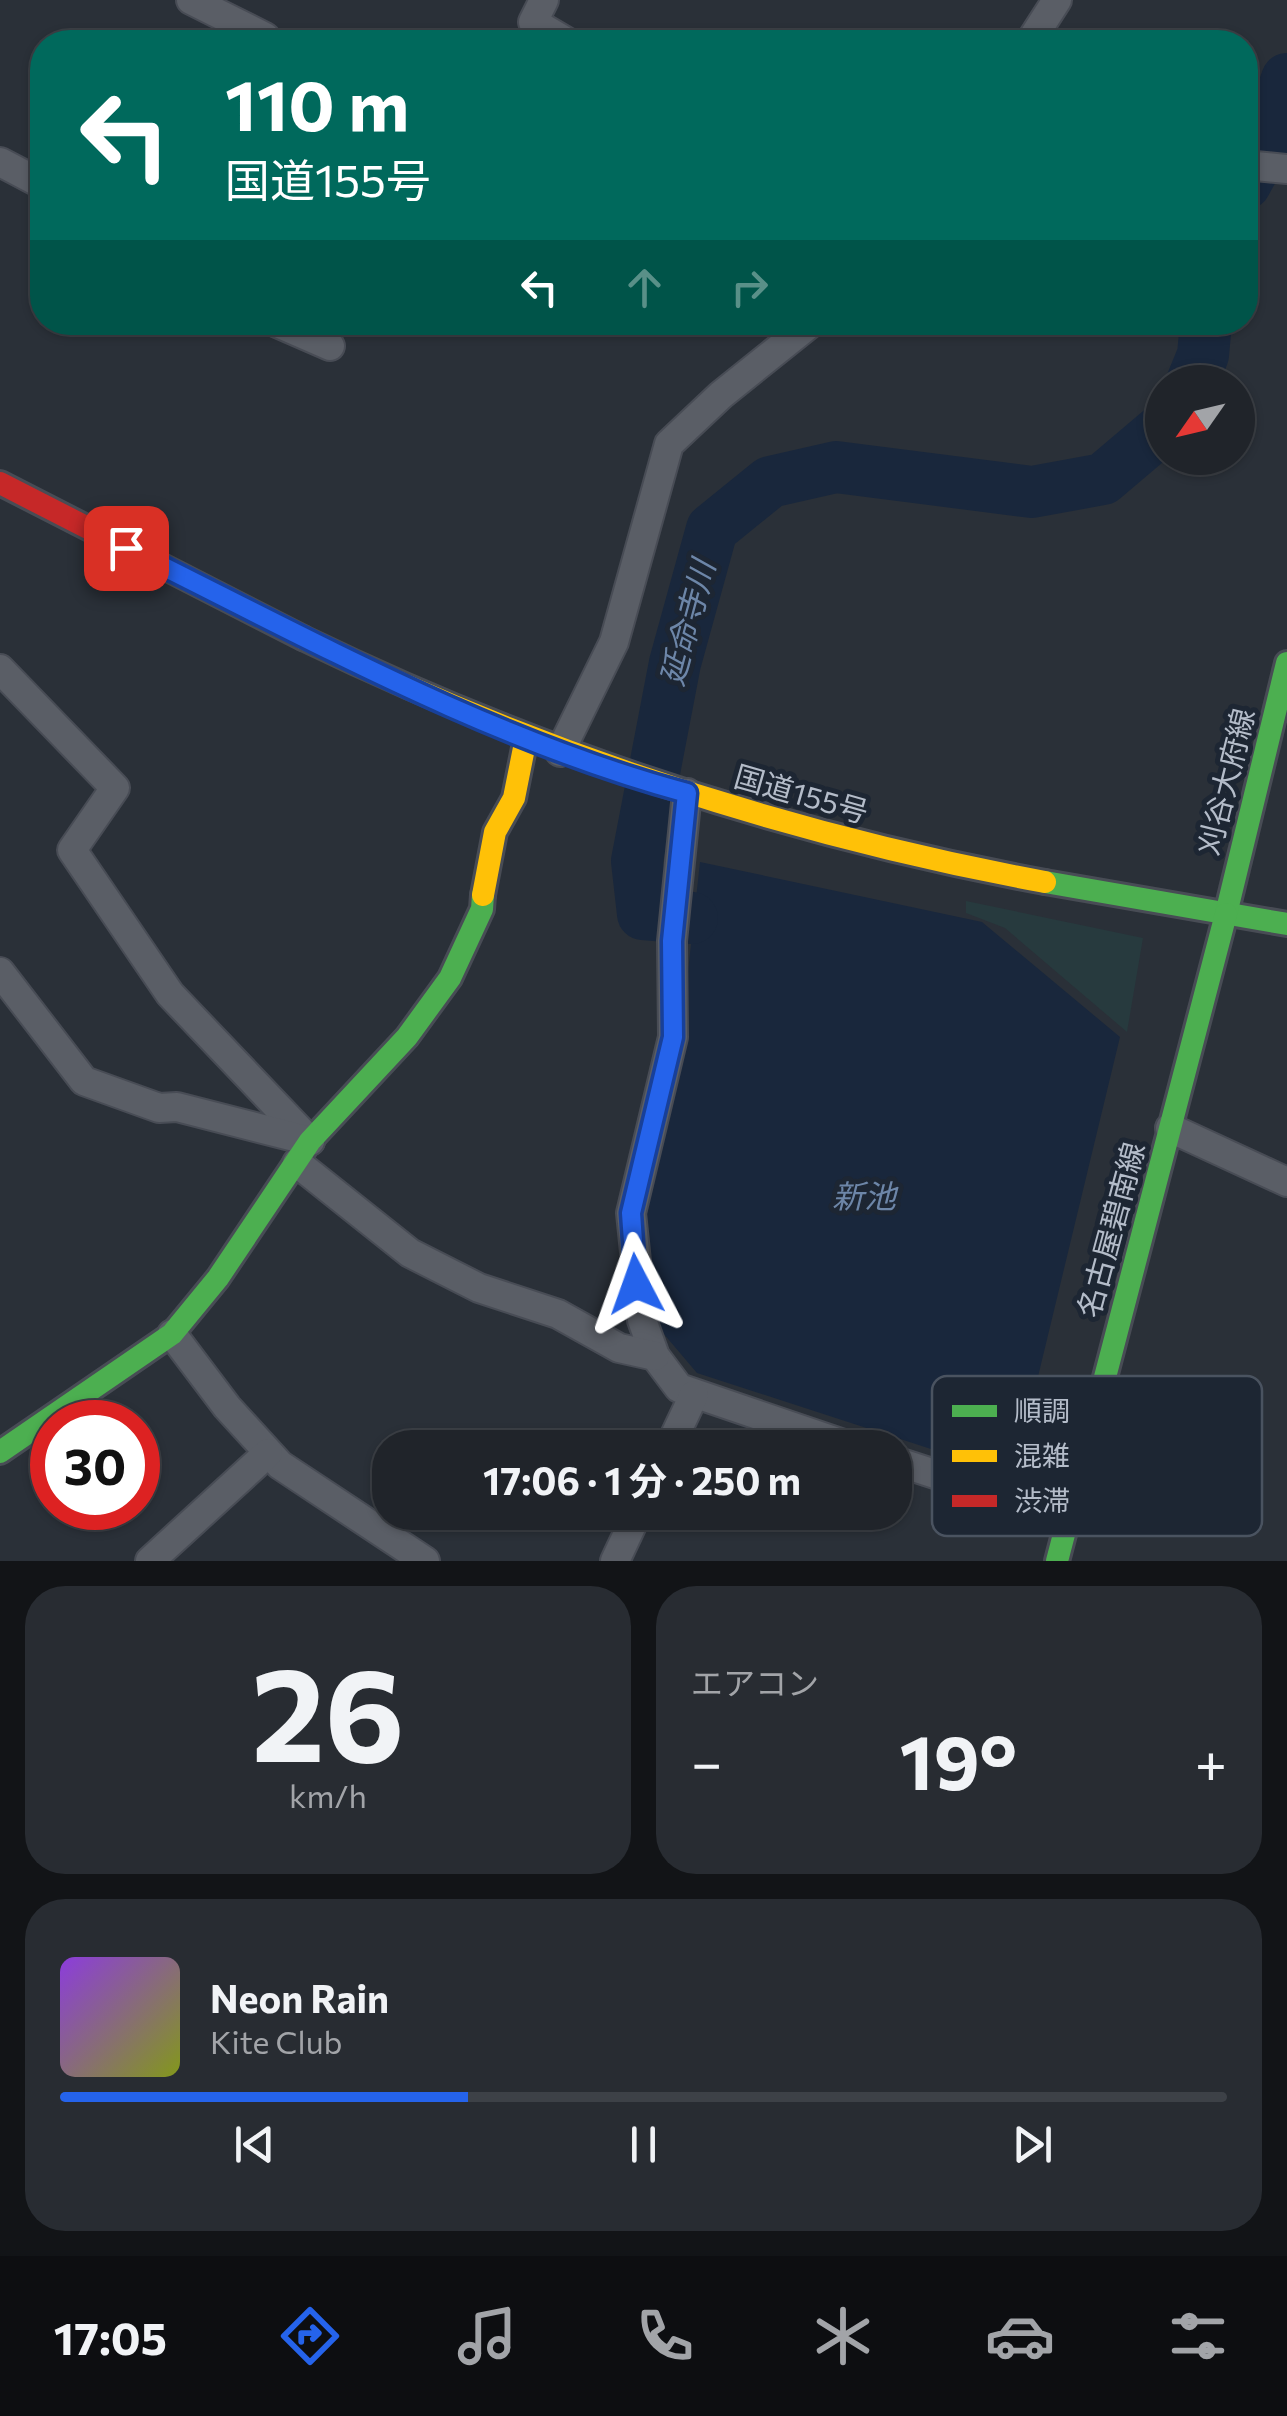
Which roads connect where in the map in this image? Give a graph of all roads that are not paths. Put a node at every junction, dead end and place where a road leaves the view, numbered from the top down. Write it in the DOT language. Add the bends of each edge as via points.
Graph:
graph roads {
  1 [pos="191,0"];
  2 [pos="544,0"];
  3 [pos="1057,0"];
  4 [pos="251,30"];
  5 [pos="547,30"];
  6 [pos="1038,30"];
  7 [pos="0,162"];
  8 [pos="1258,166"];
  9 [pos="1287,169"];
  10 [pos="30,178"];
  11 [pos="304,335"];
  12 [pos="796,335"];
  13 [pos="330,346"];
  14 [pos="0,483"];
  15 [pos="1287,664"];
  16 [pos="0,669"];
  17 [pos="526,738"];
  18 [pos="560,752"];
  19 [pos="686,793"];
  20 [pos="1226,914"];
  21 [pos="1287,924"];
  22 [pos="0,972"];
  23 [pos="1170,1128"];
  24 [pos="304,1152"];
  25 [pos="1287,1182"];
  26 [pos="172,1334"];
  27 [pos="655,1356"];
  28 [pos="1105,1376"];
  29 [pos="694,1394"];
  30 [pos="677,1430"];
  31 [pos="801,1430"];
  32 [pos="0,1452"];
  33 [pos="268,1453"];
  34 [pos="630,1530"];
  35 [pos="1063,1536"];
  36 [pos="150,1561"];
  37 [pos="425,1561"];
  38 [pos="615,1561"];
  39 [pos="1057,1561"];
  1 -- 4 [label="street"];
  2 -- 5 [label="street" via="533,22"];
  3 -- 6 [label="street"];
  7 -- 10 [label="street"];
  8 -- 9 [label="street"];
  11 -- 13 [label="street"];
  12 -- 18 [label="street" via="669,444 614,642"];
  14 -- 17 [label="main road, 国道155号" via="380,674"];
  15 -- 20 [label="main road, 刈谷大府線"];
  16 -- 24 [label="street" via="115,788 72,850 170,994"];
  17 -- 18 [label="main road, 国道155号"];
  17 -- 24 [label="main road" via="514,798 491,849 482,908 450,978"];
  18 -- 19 [label="main road, 国道155号"];
  19 -- 20 [label="main road, 国道155号" via="956,866"];
  19 -- 27 [label="street" via="672,941 673,1037 631,1213 642,1320"];
  20 -- 21 [label="main road, 国道155号"];
  20 -- 23 [label="main road, 名古屋碧南線"];
  22 -- 24 [label="street" via="84,1081"];
  23 -- 25 [label="street"];
  23 -- 28 [label="main road, 名古屋碧南線"];
  24 -- 26 [label="main road"];
  24 -- 27 [label="street" via="410,1252 479,1288 558,1314 619,1348"];
  26 -- 32 [label="main road"];
  26 -- 33 [label="street"];
  27 -- 29 [label="street" via="679,1388"];
  29 -- 30 [label="street"];
  29 -- 31 [label="street"];
  33 -- 36 [label="street"];
  33 -- 37 [label="street"];
  34 -- 38 [label="street"];
  35 -- 39 [label="main road, 名古屋碧南線"];
}
